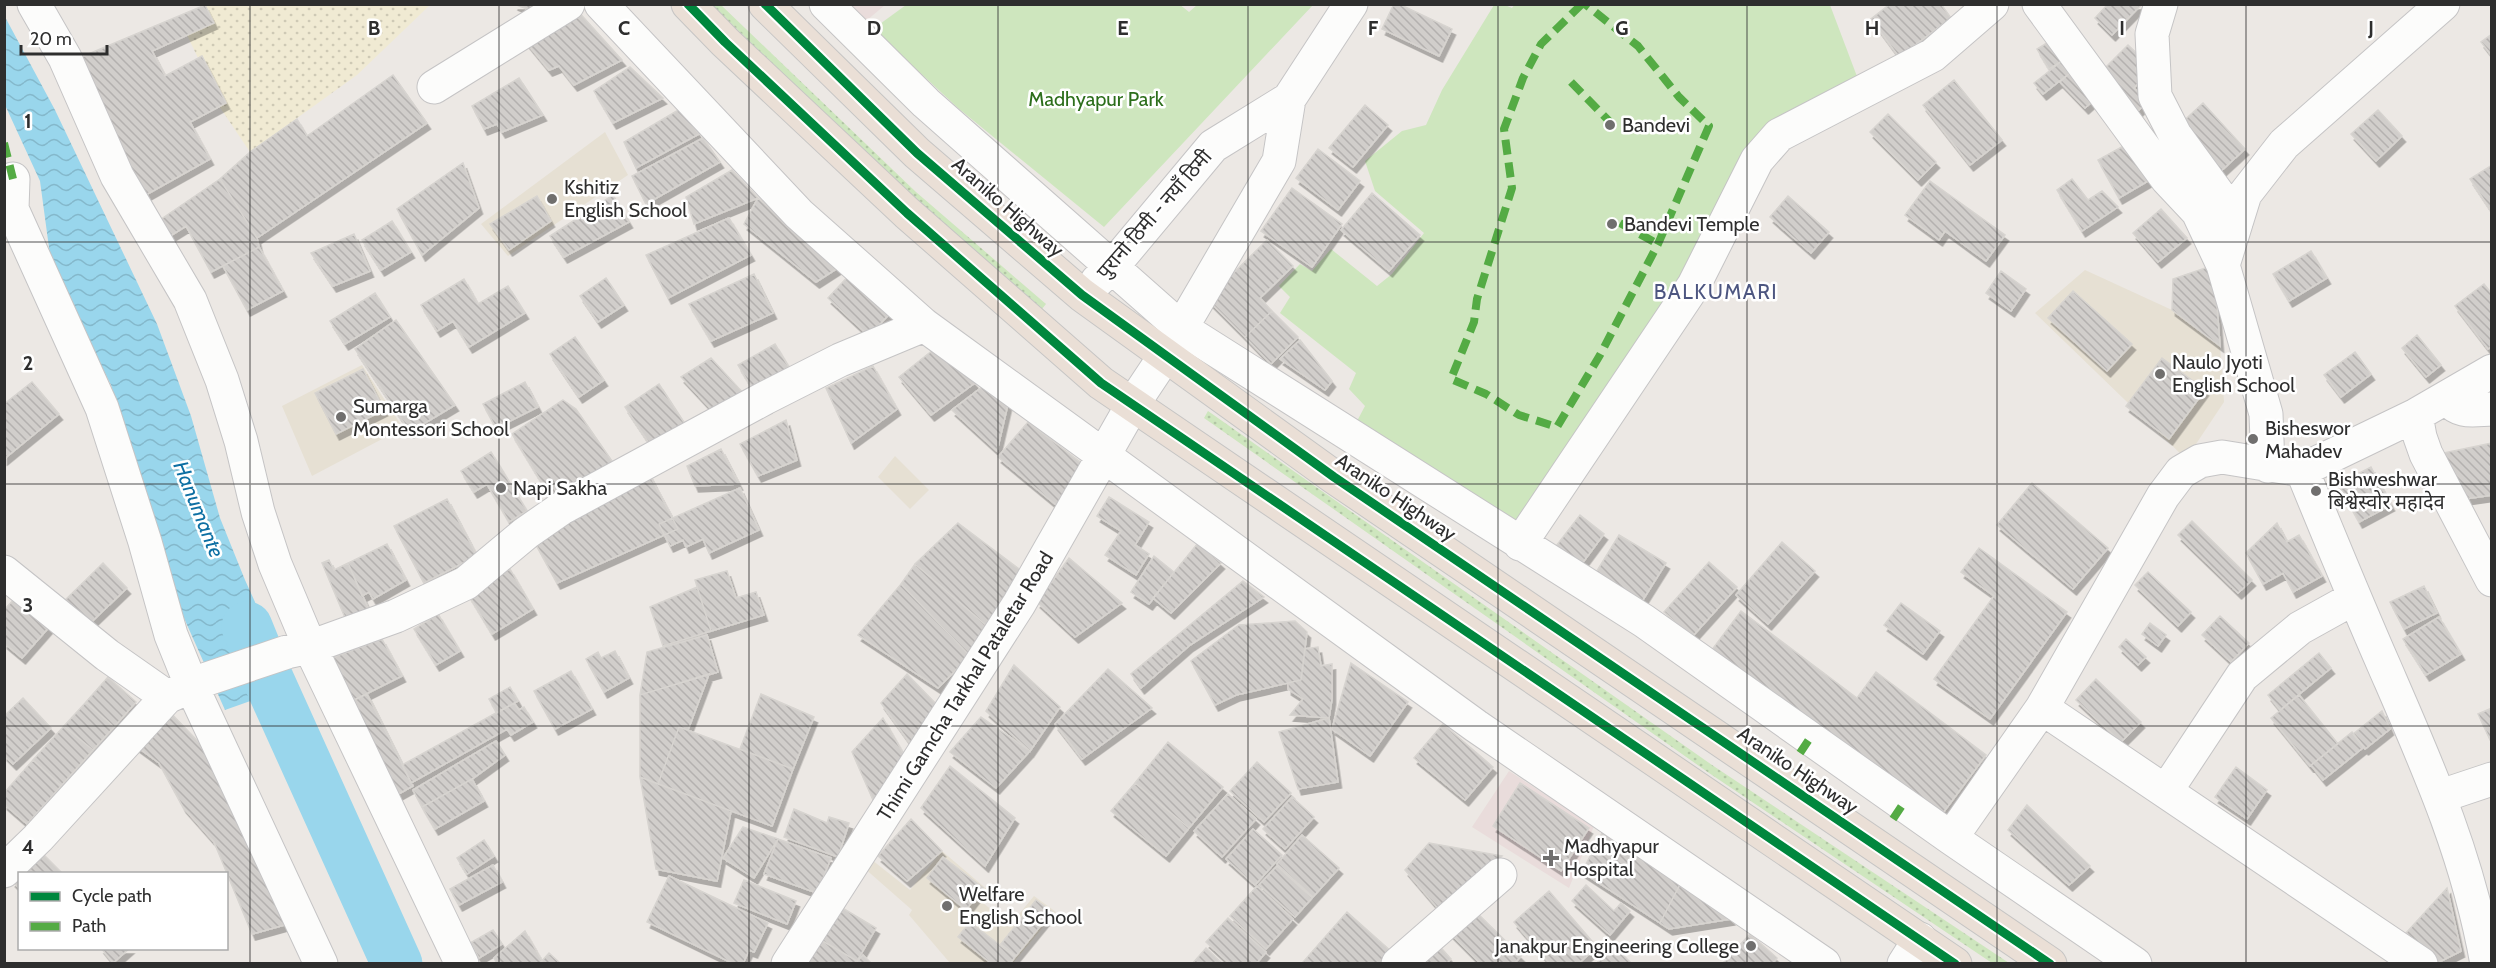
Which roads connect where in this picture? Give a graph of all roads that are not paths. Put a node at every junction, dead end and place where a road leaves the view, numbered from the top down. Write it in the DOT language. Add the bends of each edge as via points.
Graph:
graph roads {
  1 [pos="34,4"];
  2 [pos="567,4"];
  3 [pos="601,4"];
  4 [pos="688,4"];
  5 [pos="765,4"];
  6 [pos="826,4"];
  7 [pos="1351,4"];
  8 [pos="1992,4"];
  9 [pos="2038,4"];
  10 [pos="2161,4"];
  11 [pos="2443,4"];
  12 [pos="434,87"];
  13 [pos="1289,99"];
  14 [pos="13,179"];
  15 [pos="2237,220"];
  16 [pos="2223,266"];
  17 [pos="1112,267"];
  18 [pos="1082,295"];
  19 [pos="924,325"];
  20 [pos="1181,328"];
  21 [pos="1165,356"];
  22 [pos="2492,371"];
  23 [pos="2446,398"];
  24 [pos="1133,404"];
  25 [pos="2492,409"];
  26 [pos="2416,415"];
  27 [pos="1104,454"];
  28 [pos="2268,466"];
  29 [pos="2302,470"];
  30 [pos="1520,544"];
  31 [pos="4,573"];
  32 [pos="2492,580"];
  33 [pos="2354,598"];
  34 [pos="298,650"];
  35 [pos="188,688"];
  36 [pos="2042,708"];
  37 [pos="2492,778"];
  38 [pos="2166,791"];
  39 [pos="2441,796"];
  40 [pos="4,838"];
  41 [pos="38,838"];
  42 [pos="1951,838"];
  43 [pos="4,871"];
  44 [pos="1500,875"];
  45 [pos="1912,951"];
  46 [pos="321,963"];
  47 [pos="462,963"];
  48 [pos="788,963"];
  49 [pos="1398,963"];
  50 [pos="1824,963"];
  51 [pos="1955,963"];
  52 [pos="2050,963"];
  53 [pos="2135,963"];
  54 [pos="2421,963"];
  55 [pos="2487,963"];
  1 -- 34 [label="street" via="65,58 117,176 190,300 241,441"];
  2 -- 12 [label="street"];
  3 -- 19 [label="street" via="799,214"];
  4 -- 24 [label="highway" via="907,213 1101,383"];
  5 -- 18 [label="highway, Araniko Highway" via="917,153"];
  6 -- 17 [label="street" via="926,103"];
  7 -- 13 [label="street"];
  8 -- 30 [label="street" via="1933,55 1779,135 1757,160 1694,285"];
  9 -- 16 [label="street" via="2168,179 2198,212"];
  10 -- 15 [label="street" via="2152,34 2155,96 2175,135"];
  11 -- 15 [label="street" via="2284,144 2245,194"];
  13 -- 17 [label="street, पुरानो ठिमी - नयाँ ठिमी" via="1213,146"];
  13 -- 20 [label="street, Thimi Gamcha Tarkhal Pataletar Road" via="1279,161"];
  14 -- 35 [label="street" via="12,210 102,408"];
  15 -- 16 [label="street"];
  16 -- 28 [label="street" via="2266,414"];
  17 -- 18 [label="street, पुरानो ठिमी - नयाँ ठिमी"];
  17 -- 20 [label="street"];
  18 -- 21 [label="highway, Araniko Highway"];
  19 -- 27 [label="street"];
  19 -- 34 [label="street" via="840,360 562,508 466,582 396,616"];
  20 -- 21 [label="street, Thimi Gamcha Tarkhal Pataletar Road"];
  20 -- 30 [label="street"];
  21 -- 24 [label="street, Thimi Gamcha Tarkhal Pataletar Road"];
  21 -- 52 [label="highway, Araniko Highway" via="1334,477"];
  22 -- 23 [label="street"];
  23 -- 25 [label="street" via="2461,410"];
  23 -- 26 [label="street"];
  24 -- 27 [label="street, Thimi Gamcha Tarkhal Pataletar Road"];
  24 -- 45 [label="highway"];
  26 -- 29 [label="street"];
  26 -- 32 [label="street" via="2426,454"];
  27 -- 48 [label="street, Thimi Gamcha Tarkhal Pataletar Road" via="1019,604"];
  27 -- 50 [label="street" via="1476,726"];
  28 -- 29 [label="street"];
  28 -- 36 [label="street" via="2222,457 2200,461 2181,472 2163,496"];
  29 -- 33 [label="street"];
  30 -- 42 [label="street" via="1644,621"];
  31 -- 35 [label="street" via="108,655"];
  33 -- 38 [label="street" via="2300,628 2242,676"];
  33 -- 39 [label="street"];
  34 -- 35 [label="street"];
  34 -- 47 [label="street"];
  35 -- 41 [label="street"];
  35 -- 46 [label="street"];
  36 -- 38 [label="street"];
  36 -- 42 [label="street"];
  37 -- 39 [label="street"];
  38 -- 54 [label="street"];
  39 -- 55 [label="street" via="2465,865"];
  40 -- 41 [label="street"];
  41 -- 43 [label="street"];
  42 -- 53 [label="street"];
  44 -- 49 [label="street"];
  45 -- 51 [label="highway"];
}
